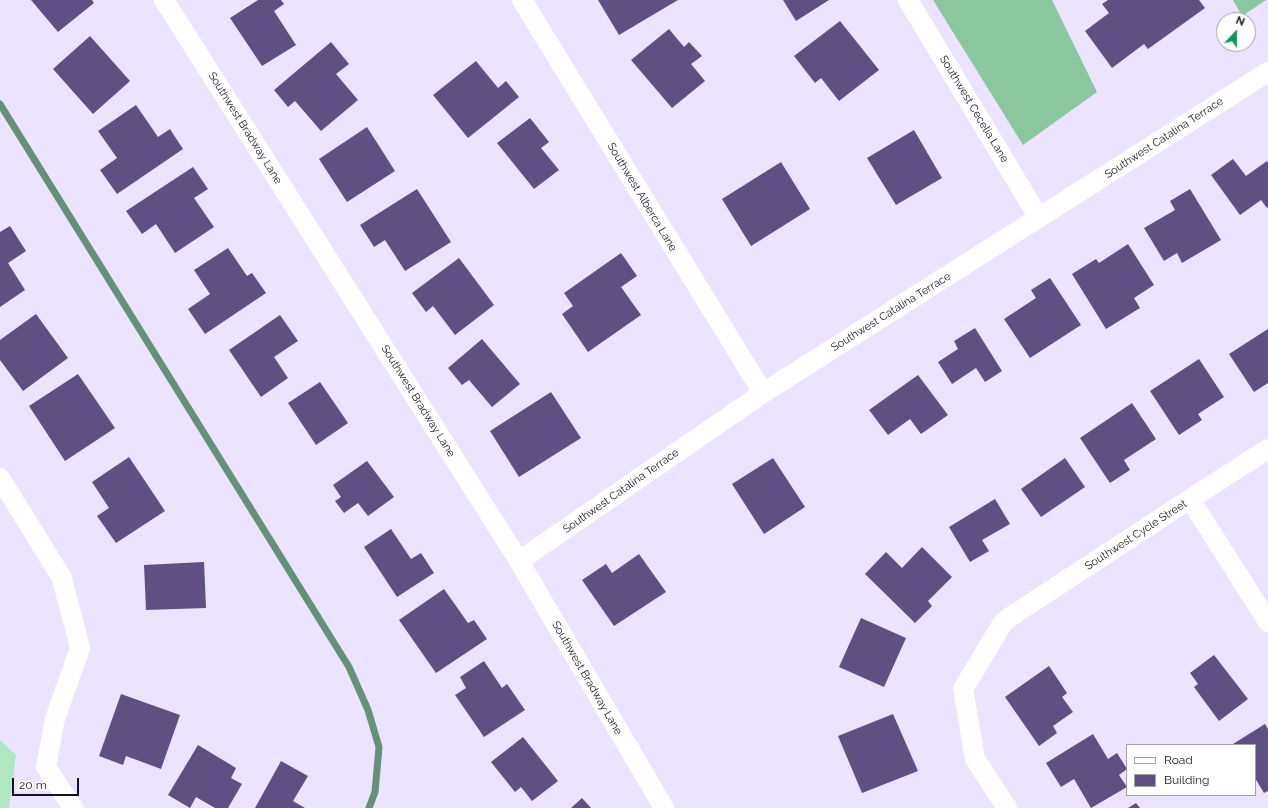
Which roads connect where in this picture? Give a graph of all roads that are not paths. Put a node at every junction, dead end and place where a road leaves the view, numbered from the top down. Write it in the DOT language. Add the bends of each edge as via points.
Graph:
graph roads {
  1 [pos="164,0"];
  2 [pos="522,0"];
  3 [pos="908,0"];
  4 [pos="1268,72"];
  5 [pos="1039,218"];
  6 [pos="762,393"];
  7 [pos="1268,449"];
  8 [pos="0,478"];
  9 [pos="1190,499"];
  10 [pos="520,561"];
  11 [pos="1268,622"];
  12 [pos="73,808"];
  13 [pos="664,808"];
  14 [pos="1008,808"];
  1 -- 10 [label="street, Southwest Bradway Lane"];
  2 -- 6 [label="street, Southwest Alberca Lane"];
  3 -- 5 [label="street, Southwest Cecelia Lane"];
  4 -- 5 [label="street, Southwest Catalina Terrace"];
  5 -- 6 [label="street, Southwest Catalina Terrace"];
  6 -- 10 [label="street, Southwest Catalina Terrace"];
  7 -- 9 [label="street, Southwest Cycle Street"];
  8 -- 12 [label="street" via="62,578 80,648 55,719 46,766"];
  9 -- 11 [label="street"];
  9 -- 14 [label="street, Southwest Cycle Street" via="1004,621 963,689 975,759"];
  10 -- 13 [label="street, Southwest Bradway Lane"];
}
